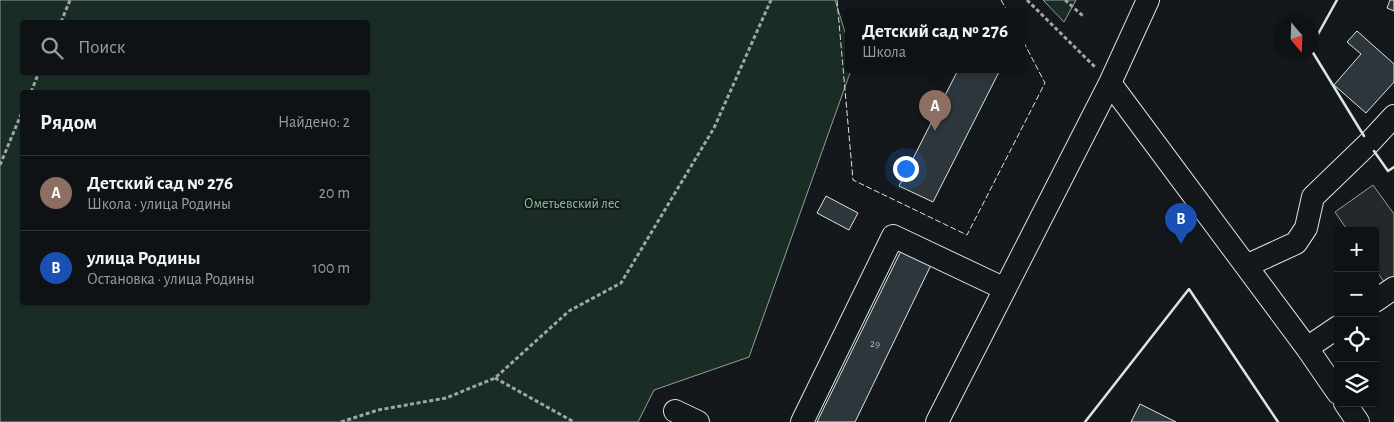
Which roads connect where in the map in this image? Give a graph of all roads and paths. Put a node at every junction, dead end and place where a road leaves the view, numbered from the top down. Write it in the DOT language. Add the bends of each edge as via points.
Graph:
graph roads {
  1 [pos="70,0"];
  2 [pos="771,0"];
  3 [pos="1027,0"];
  4 [pos="1065,0"];
  5 [pos="1148,0"];
  6 [pos="1083,16"];
  7 [pos="62,20"];
  8 [pos="38,75"];
  9 [pos="1110,83"];
  10 [pos="32,90"];
  11 [pos="1394,116"];
  12 [pos="20,117"];
  13 [pos="0,165"];
  14 [pos="1246,266"];
  15 [pos="1394,288"];
  16 [pos="1005,289"];
  17 [pos="1379,298"];
  18 [pos="1334,329"];
  19 [pos="1306,348"];
  20 [pos="495,378"];
  21 [pos="1334,387"];
  22 [pos="1348,407"];
  23 [pos="675,410"];
  24 [pos="341,422"];
  25 [pos="574,422"];
  26 [pos="698,422"];
  27 [pos="802,422"];
  28 [pos="937,422"];
  29 [pos="1358,422"];
  1 -- 7 [label="path"];
  2 -- 20 [label="path" via="714,128 621,283 569,311"];
  3 -- 9 [label="path"];
  4 -- 6 [label="path"];
  5 -- 9 [label="street"];
  8 -- 10 [label="path"];
  9 -- 14 [label="street"];
  9 -- 16 [label="street"];
  11 -- 14 [label="street" via="1313,197 1306,228 1296,243"];
  12 -- 13 [label="path"];
  14 -- 19 [label="street"];
  15 -- 17 [label="street"];
  16 -- 27 [label="street" via="893,236"];
  16 -- 28 [label="street"];
  18 -- 19 [label="street"];
  19 -- 21 [label="street"];
  20 -- 24 [label="path" via="446,398 378,410"];
  20 -- 25 [label="path"];
  22 -- 29 [label="street"];
  23 -- 26 [label="street"];
}
